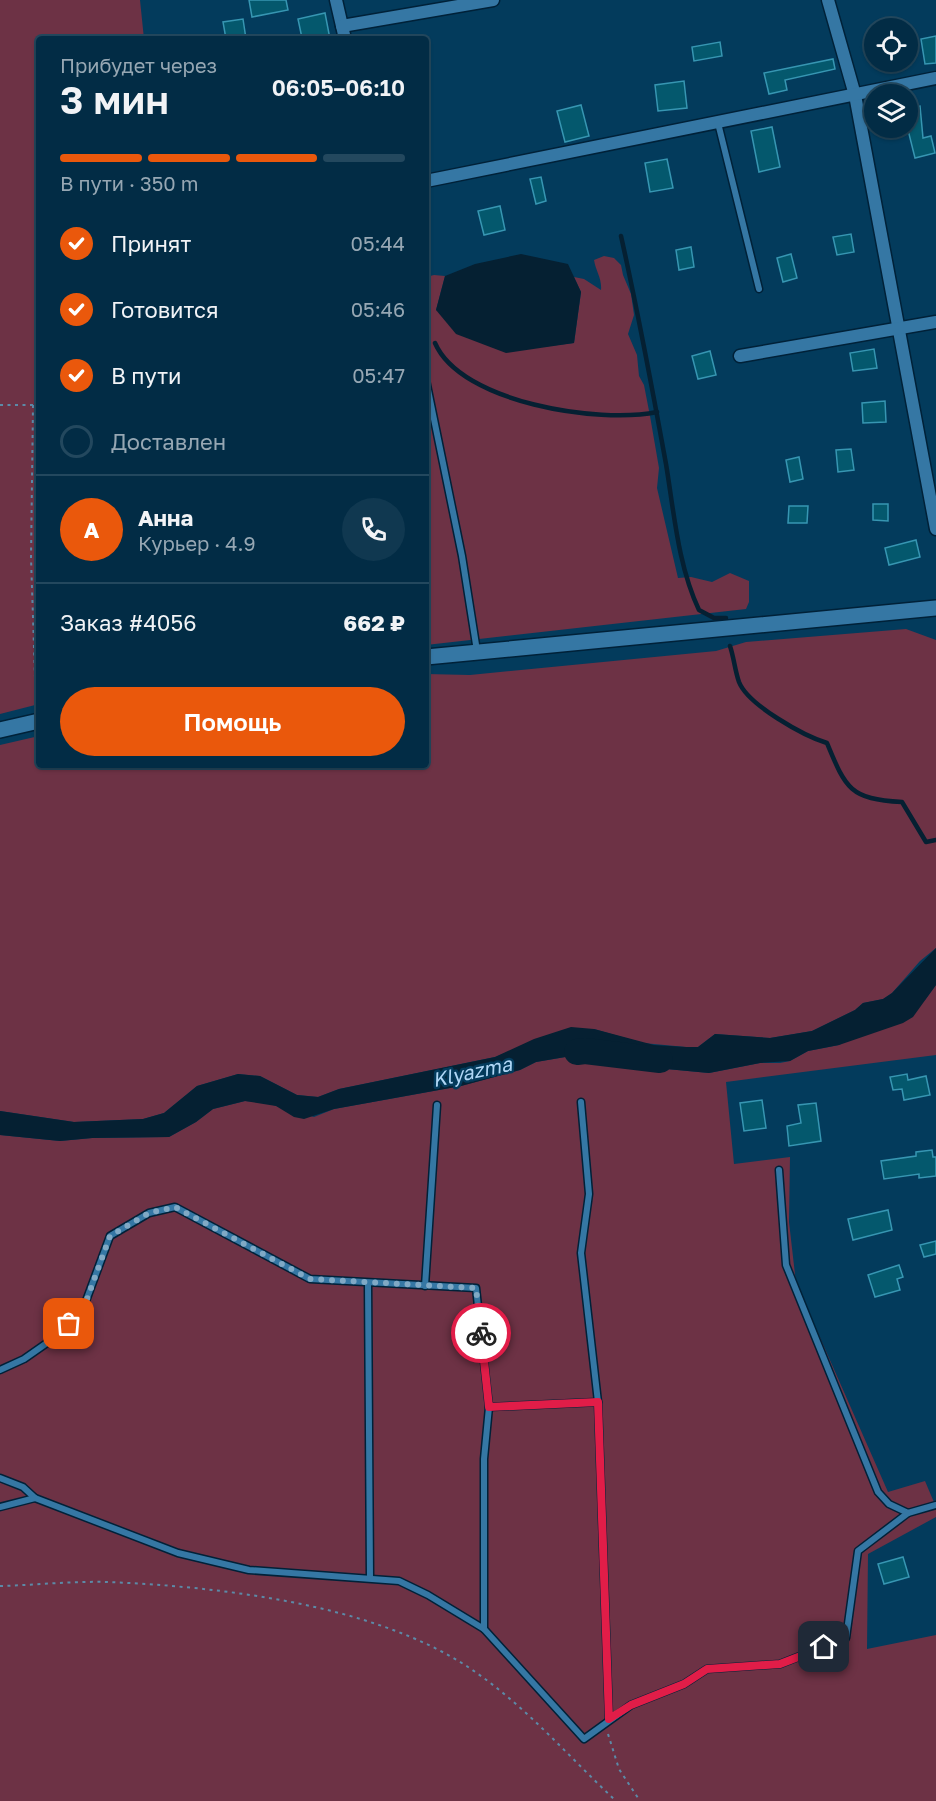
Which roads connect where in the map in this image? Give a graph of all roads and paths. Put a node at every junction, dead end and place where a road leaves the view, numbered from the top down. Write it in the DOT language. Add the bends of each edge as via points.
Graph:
graph roads {
  1 [pos="336,0"];
  2 [pos="493,0"];
  3 [pos="828,0"];
  4 [pos="342,26"];
  5 [pos="344,36"];
  6 [pos="936,78"];
  7 [pos="855,95"];
  8 [pos="718,123"];
  9 [pos="429,180"];
  10 [pos="759,289"];
  11 [pos="936,322"];
  12 [pos="898,327"];
  13 [pos="740,356"];
  14 [pos="429,395"];
  15 [pos="0,405"];
  16 [pos="33,405"];
  17 [pos="936,529"];
  18 [pos="936,608"];
  19 [pos="477,652"];
  20 [pos="429,657"];
  21 [pos="36,675"];
  22 [pos="36,722"];
  23 [pos="0,729"];
  24 [pos="581,1102"];
  25 [pos="437,1105"];
  26 [pos="779,1170"];
  27 [pos="368,1283"];
  28 [pos="425,1286"];
  29 [pos="0,1370"];
  30 [pos="598,1402"];
  31 [pos="489,1407"];
  32 [pos="0,1478"];
  33 [pos="35,1498"];
  34 [pos="936,1505"];
  35 [pos="0,1507"];
  36 [pos="908,1513"];
  37 [pos="370,1578"];
  38 [pos="0,1586"];
  39 [pos="484,1629"];
  40 [pos="609,1719"];
  41 [pos="616,1801"];
  42 [pos="640,1801"];
  1 -- 4 [label="street"];
  2 -- 4 [label="street"];
  3 -- 7 [label="street"];
  4 -- 5 [label="street"];
  6 -- 7 [label="street"];
  7 -- 8 [label="street"];
  7 -- 12 [label="street"];
  8 -- 9 [label="street"];
  8 -- 10 [label="lane"];
  11 -- 12 [label="street"];
  12 -- 13 [label="street"];
  12 -- 17 [label="street"];
  14 -- 19 [label="lane"];
  15 -- 16 [label="path"];
  16 -- 21 [label="path" via="31,558"];
  18 -- 19 [label="street"];
  19 -- 20 [label="street"];
  22 -- 23 [label="street"];
  24 -- 30 [label="lane" via="589,1194 581,1253"];
  25 -- 28 [label="lane"];
  26 -- 36 [label="lane" via="786,1265 878,1492 889,1504"];
  27 -- 28 [label="lane"];
  27 -- 29 [label="lane" via="310,1279 175,1207 149,1213 110,1236 83,1310 54,1338"];
  27 -- 37 [label="lane"];
  28 -- 31 [label="lane" via="476,1288"];
  30 -- 31 [label="lane"];
  30 -- 40 [label="lane"];
  31 -- 39 [label="lane" via="484,1459"];
  32 -- 33 [label="lane" via="23,1487"];
  33 -- 35 [label="lane"];
  33 -- 37 [label="lane" via="178,1553 249,1570"];
  34 -- 36 [label="lane"];
  36 -- 40 [label="lane" via="858,1551 846,1638 780,1664 707,1669"];
  37 -- 39 [label="lane" via="399,1581"];
  38 -- 41 [label="path" via="108,1582 256,1596 406,1634 468,1667 532,1717"];
  39 -- 40 [label="lane" via="584,1739"];
  40 -- 42 [label="path" via="608,1739 619,1769"];
}
